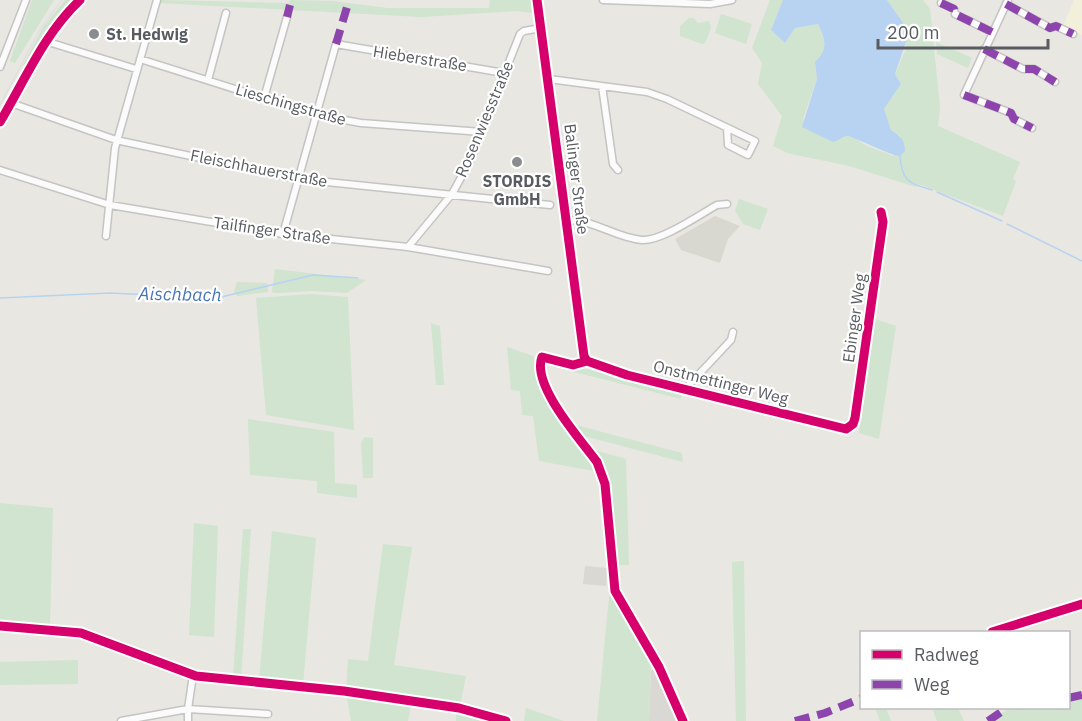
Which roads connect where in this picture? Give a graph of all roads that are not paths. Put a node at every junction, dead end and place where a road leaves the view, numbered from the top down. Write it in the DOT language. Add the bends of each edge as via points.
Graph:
graph roads {
  1 [pos="26,0"];
  2 [pos="80,0"];
  3 [pos="157,0"];
  4 [pos="537,0"];
  5 [pos="603,0"];
  6 [pos="732,0"];
  7 [pos="1007,2"];
  8 [pos="941,3"];
  9 [pos="226,13"];
  10 [pos="287,17"];
  11 [pos="541,28"];
  12 [pos="992,32"];
  13 [pos="1073,34"];
  14 [pos="45,41"];
  15 [pos="984,49"];
  16 [pos="140,59"];
  17 [pos="0,67"];
  18 [pos="136,69"];
  19 [pos="504,73"];
  20 [pos="549,79"];
  21 [pos="208,80"];
  22 [pos="1055,82"];
  23 [pos="602,86"];
  24 [pos="264,98"];
  25 [pos="11,103"];
  26 [pos="317,115"];
  27 [pos="0,122"];
  28 [pos="727,128"];
  29 [pos="1032,128"];
  30 [pos="482,132"];
  31 [pos="116,140"];
  32 [pos="0,170"];
  33 [pos="618,170"];
  34 [pos="298,178"];
  35 [pos="452,195"];
  36 [pos="727,204"];
  37 [pos="110,205"];
  38 [pos="550,205"];
  39 [pos="881,212"];
  40 [pos="567,220"];
  41 [pos="283,234"];
  42 [pos="106,236"];
  43 [pos="408,247"];
  44 [pos="548,271"];
  45 [pos="733,332"];
  46 [pos="587,361"];
  47 [pos="685,389"];
  48 [pos="849,427"];
  49 [pos="193,675"];
  50 [pos="188,709"];
  51 [pos="268,714"];
  52 [pos="120,721"];
  53 [pos="188,721"];
  1 -- 17 [label="street"];
  2 -- 14 [label="street"];
  3 -- 16 [label="street"];
  4 -- 11 [label="street, Balinger Straße"];
  5 -- 6 [label="street" via="710,4"];
  7 -- 12 [label="street"];
  7 -- 13 [label="street" via="1050,28 1056,26"];
  8 -- 12 [label="street"];
  9 -- 21 [label="street"];
  10 -- 24 [label="street"];
  11 -- 19 [label="street, Rosenwiesstraße" via="520,34"];
  11 -- 20 [label="street, Balinger Straße"];
  12 -- 15 [label="street"];
  14 -- 18 [label="street"];
  14 -- 25 [label="street"];
  15 -- 22 [label="street"];
  15 -- 29 [label="street" via="964,95 1011,113 1014,119"];
  16 -- 18 [label="street"];
  16 -- 21 [label="street, Lieschingstraße"];
  18 -- 31 [label="street"];
  19 -- 26 [label="street, Hieberstraße" via="336,44"];
  19 -- 30 [label="street, Rosenwiesstraße"];
  20 -- 23 [label="street"];
  20 -- 40 [label="street, Balinger Straße"];
  21 -- 24 [label="street, Lieschingstraße"];
  23 -- 28 [label="street" via="657,96"];
  23 -- 33 [label="street" via="613,164"];
  24 -- 26 [label="street, Lieschingstraße"];
  25 -- 27 [label="street"];
  25 -- 31 [label="street, Fleischhauerstraße"];
  26 -- 30 [label="street, Lieschingstraße" via="361,123"];
  26 -- 34 [label="street"];
  28 -- 28 [label="street" via="755,141 748,155 728,145"];
  30 -- 35 [label="street, Rosenwiesstraße"];
  31 -- 34 [label="street, Fleischhauerstraße"];
  31 -- 37 [label="street"];
  32 -- 37 [label="street, Tailfinger Straße"];
  34 -- 35 [label="street, Fleischhauerstraße"];
  34 -- 41 [label="street"];
  35 -- 38 [label="street, Fleischhauerstraße"];
  35 -- 43 [label="street, Rosenwiesstraße"];
  36 -- 40 [label="street" via="717,205 660,236 644,240 579,220"];
  37 -- 41 [label="street, Tailfinger Straße"];
  37 -- 42 [label="street"];
  39 -- 48 [label="street, Ebinger Weg" via="883,222 855,418"];
  40 -- 46 [label="street, Balinger Straße"];
  41 -- 43 [label="street, Tailfinger Straße"];
  43 -- 44 [label="street, Tailfinger Straße"];
  45 -- 47 [label="street, Onstmettinger Weg" via="731,340"];
  46 -- 47 [label="street, Onstmettinger Weg"];
  47 -- 48 [label="street, Onstmettinger Weg"];
  49 -- 50 [label="street"];
  50 -- 51 [label="street"];
  50 -- 52 [label="street"];
  50 -- 53 [label="street"];
}
